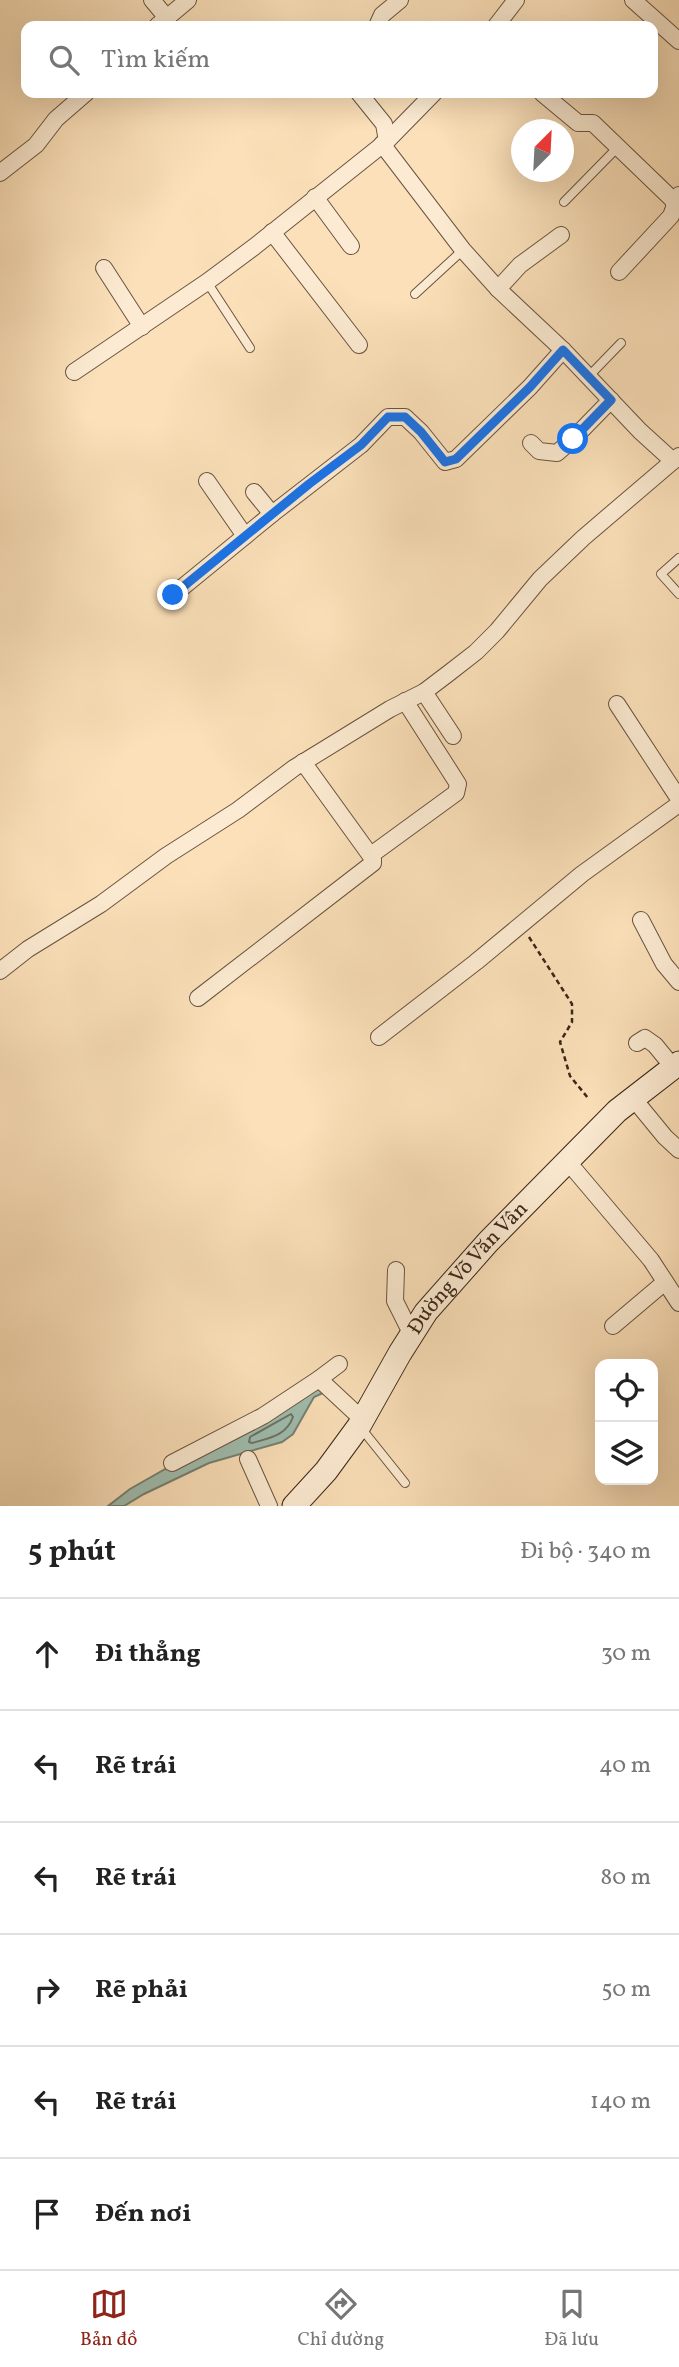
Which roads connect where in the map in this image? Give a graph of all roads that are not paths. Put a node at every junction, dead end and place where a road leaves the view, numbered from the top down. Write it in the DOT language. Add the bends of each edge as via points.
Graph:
graph roads {
  1 [pos="152,0"];
  2 [pos="188,0"];
  3 [pos="400,0"];
  4 [pos="633,0"];
  5 [pos="512,2"];
  6 [pos="162,21"];
  7 [pos="163,21"];
  8 [pos="379,21"];
  9 [pos="499,21"];
  10 [pos="657,21"];
  11 [pos="658,22"];
  12 [pos="679,41"];
  13 [pos="80,98"];
  14 [pos="363,98"];
  15 [pos="429,98"];
  16 [pos="548,98"];
  17 [pos="385,142"];
  18 [pos="618,147"];
  19 [pos="0,173"];
  20 [pos="315,197"];
  21 [pos="676,198"];
  22 [pos="564,202"];
  23 [pos="272,232"];
  24 [pos="561,235"];
  25 [pos="351,246"];
  26 [pos="463,250"];
  27 [pos="104,268"];
  28 [pos="619,272"];
  29 [pos="207,282"];
  30 [pos="498,289"];
  31 [pos="415,294"];
  32 [pos="142,327"];
  33 [pos="621,343"];
  34 [pos="359,345"];
  35 [pos="250,348"];
  36 [pos="563,350"];
  37 [pos="74,372"];
  38 [pos="589,376"];
  39 [pos="611,400"];
  40 [pos="531,443"];
  41 [pos="677,457"];
  42 [pos="207,481"];
  43 [pos="254,492"];
  44 [pos="272,514"];
  45 [pos="245,536"];
  46 [pos="679,558"];
  47 [pos="679,594"];
  48 [pos="173,595"];
  49 [pos="424,692"];
  50 [pos="405,701"];
  51 [pos="617,704"];
  52 [pos="453,736"];
  53 [pos="303,762"];
  54 [pos="679,799"];
  55 [pos="679,804"];
  56 [pos="371,855"];
  57 [pos="641,920"];
  58 [pos="0,971"];
  59 [pos="679,982"];
  60 [pos="198,998"];
  61 [pos="379,1037"];
  62 [pos="637,1043"];
  63 [pos="676,1065"];
  64 [pos="633,1098"];
  65 [pos="679,1150"];
  66 [pos="568,1162"];
  67 [pos="396,1270"];
  68 [pos="665,1282"];
  69 [pos="679,1303"];
  70 [pos="613,1326"];
  71 [pos="412,1335"];
  72 [pos="339,1364"];
  73 [pos="319,1379"];
  74 [pos="361,1423"];
  75 [pos="248,1459"];
  76 [pos="172,1463"];
  77 [pos="405,1483"];
  78 [pos="269,1506"];
  79 [pos="294,1506"];
  1 -- 6 [label="street"];
  2 -- 7 [label="street"];
  3 -- 8 [label="street"];
  4 -- 10 [label="street"];
  5 -- 9 [label="street"];
  11 -- 12 [label="street"];
  13 -- 19 [label="street" via="36,145"];
  14 -- 17 [label="street" via="384,124"];
  15 -- 17 [label="street"];
  16 -- 18 [label="street" via="578,124 593,123"];
  17 -- 20 [label="street"];
  17 -- 26 [label="street"];
  18 -- 21 [label="street"];
  18 -- 22 [label="lane"];
  20 -- 23 [label="street"];
  20 -- 25 [label="street"];
  21 -- 28 [label="street" via="671,215"];
  23 -- 29 [label="street"];
  23 -- 34 [label="street"];
  24 -- 30 [label="street" via="520,265"];
  26 -- 30 [label="street"];
  26 -- 31 [label="lane"];
  27 -- 32 [label="street"];
  29 -- 32 [label="street"];
  29 -- 35 [label="lane"];
  30 -- 36 [label="street"];
  32 -- 37 [label="street"];
  33 -- 38 [label="lane"];
  36 -- 38 [label="street"];
  36 -- 44 [label="street" via="456,459 445,462 405,417 388,417 361,445"];
  38 -- 39 [label="street"];
  39 -- 40 [label="street" via="557,453 539,451"];
  39 -- 41 [label="street"];
  41 -- 49 [label="street" via="540,579 476,652"];
  42 -- 45 [label="street"];
  43 -- 44 [label="street"];
  44 -- 45 [label="street"];
  45 -- 48 [label="street"];
  46 -- 47 [label="lane" via="661,574"];
  49 -- 50 [label="street"];
  49 -- 52 [label="street"];
  50 -- 53 [label="street"];
  50 -- 56 [label="street" via="458,789"];
  51 -- 54 [label="street"];
  53 -- 56 [label="street"];
  53 -- 58 [label="street"];
  55 -- 61 [label="street" via="582,874"];
  56 -- 60 [label="street" via="371,865"];
  57 -- 59 [label="street"];
  62 -- 63 [label="street" via="645,1038"];
  63 -- 64 [label="street, Đường Võ Văn Vân"];
  64 -- 65 [label="street"];
  64 -- 66 [label="street, Đường Võ Văn Vân"];
  66 -- 68 [label="street"];
  66 -- 71 [label="street, Đường Võ Văn Vân" via="488,1242 426,1312"];
  67 -- 71 [label="street" via="395,1301"];
  68 -- 69 [label="street"];
  68 -- 70 [label="street"];
  71 -- 74 [label="street, Đường Võ Văn Vân"];
  72 -- 73 [label="street"];
  73 -- 74 [label="street"];
  73 -- 76 [label="street" via="263,1416"];
  74 -- 77 [label="lane"];
  74 -- 79 [label="street, Đường Võ Văn Vân"];
  75 -- 78 [label="street"];
}
